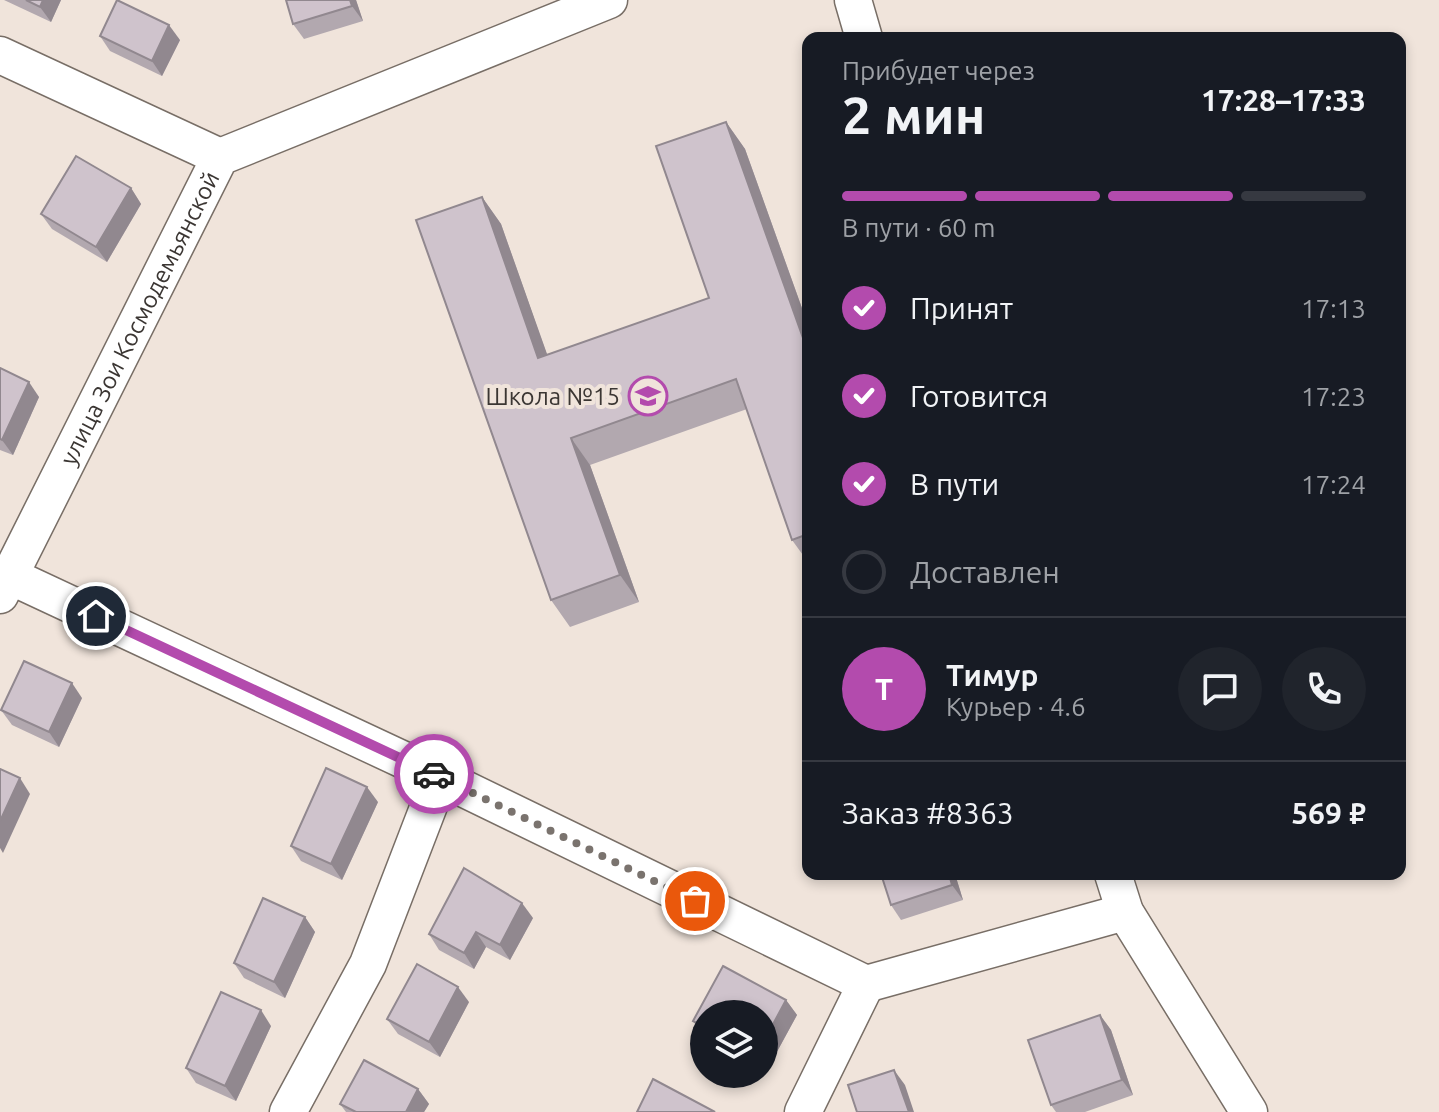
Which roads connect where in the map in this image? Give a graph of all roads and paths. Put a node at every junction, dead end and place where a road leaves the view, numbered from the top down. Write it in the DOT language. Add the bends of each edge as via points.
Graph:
graph roads {
  1 [pos="609,0"];
  2 [pos="853,0"];
  3 [pos="862,32"];
  4 [pos="0,55"];
  5 [pos="220,157"];
  6 [pos="5,585"];
  7 [pos="440,777"];
  8 [pos="1115,880"];
  9 [pos="1125,912"];
  10 [pos="866,984"];
  11 [pos="288,1112"];
  12 [pos="803,1112"];
  13 [pos="1249,1112"];
  1 -- 5 [label="street, улица Зои Космодемьянской"];
  2 -- 3 [label="street"];
  4 -- 5 [label="street"];
  5 -- 6 [label="street, улица Зои Космодемьянской"];
  6 -- 7 [label="street"];
  7 -- 10 [label="street"];
  7 -- 11 [label="street" via="368,964"];
  8 -- 9 [label="street"];
  9 -- 10 [label="street"];
  9 -- 13 [label="street"];
  10 -- 12 [label="street"];
}
